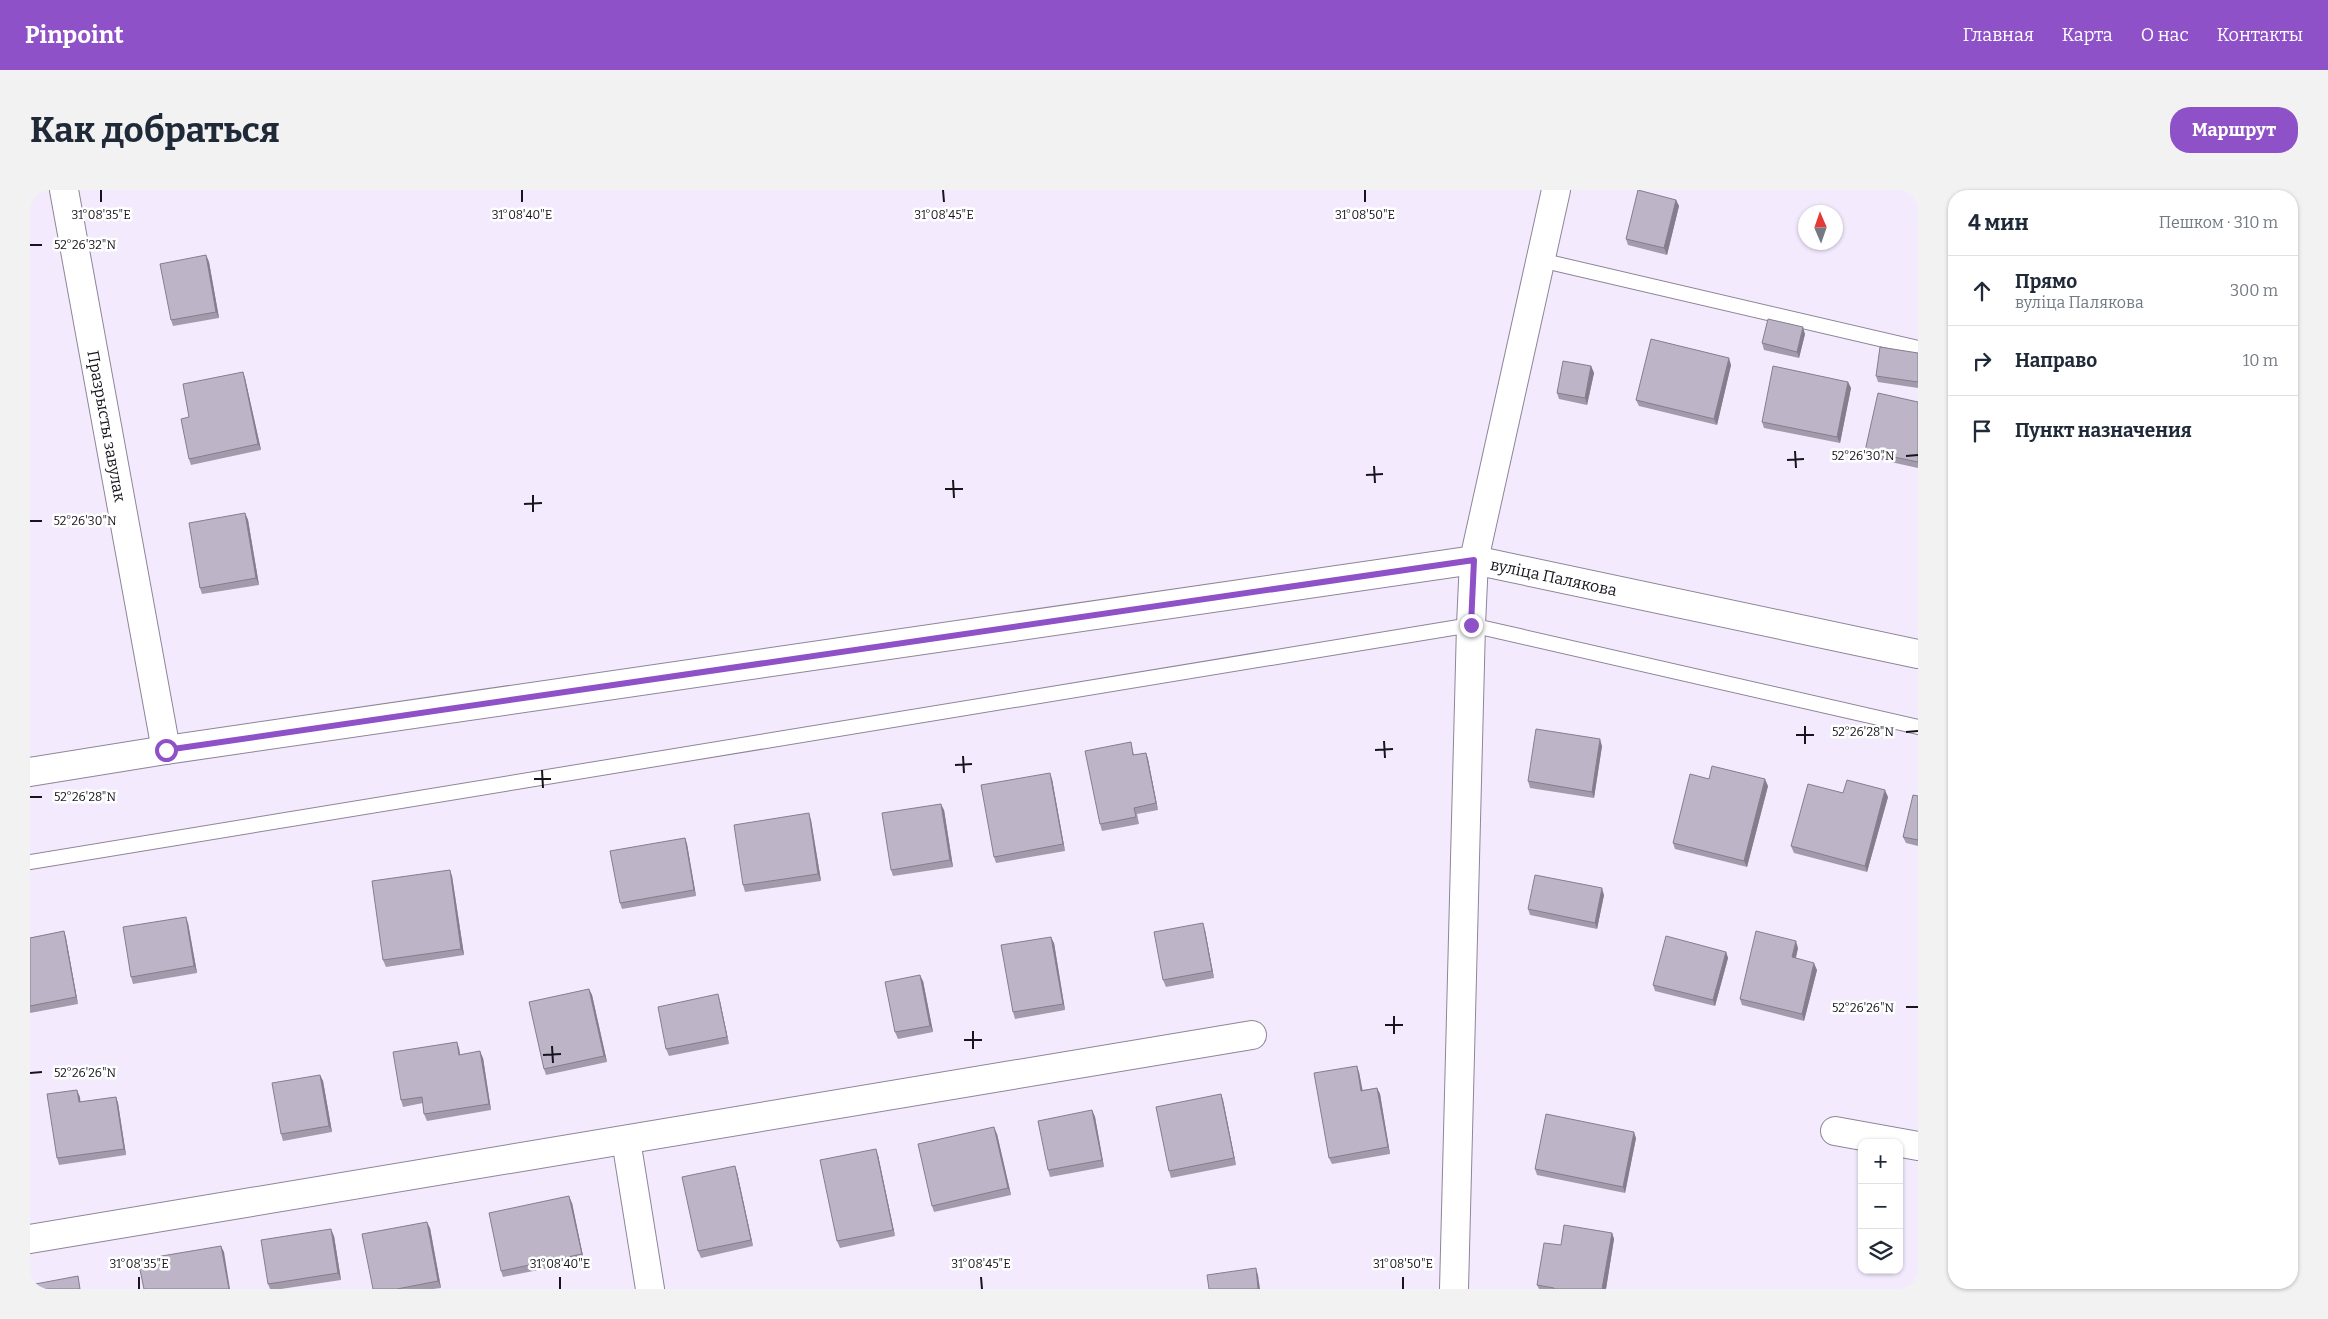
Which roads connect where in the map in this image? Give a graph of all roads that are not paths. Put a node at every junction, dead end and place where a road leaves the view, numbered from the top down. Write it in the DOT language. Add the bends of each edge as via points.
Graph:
graph roads {
  1 [pos="64,190"];
  2 [pos="1556,190"];
  3 [pos="1540,260"];
  4 [pos="1918,348"];
  5 [pos="1474,560"];
  6 [pos="1471,625"];
  7 [pos="1918,654"];
  8 [pos="1918,727"];
  9 [pos="166,750"];
  10 [pos="30,772"];
  11 [pos="30,862"];
  12 [pos="1252,1035"];
  13 [pos="1835,1131"];
  14 [pos="626,1140"];
  15 [pos="1918,1146"];
  16 [pos="30,1239"];
  17 [pos="650,1289"];
  18 [pos="1454,1289"];
  1 -- 9 [label="street, Празрысты завулак"];
  2 -- 3 [label="street"];
  3 -- 4 [label="lane"];
  3 -- 5 [label="street"];
  5 -- 6 [label="street"];
  5 -- 7 [label="street, вуліца Палякова"];
  5 -- 9 [label="street, вуліца Палякова"];
  6 -- 8 [label="lane"];
  6 -- 11 [label="lane"];
  6 -- 18 [label="street"];
  9 -- 10 [label="street, вуліца Палякова"];
  12 -- 14 [label="street"];
  13 -- 15 [label="street"];
  14 -- 16 [label="street"];
  14 -- 17 [label="street"];
}
